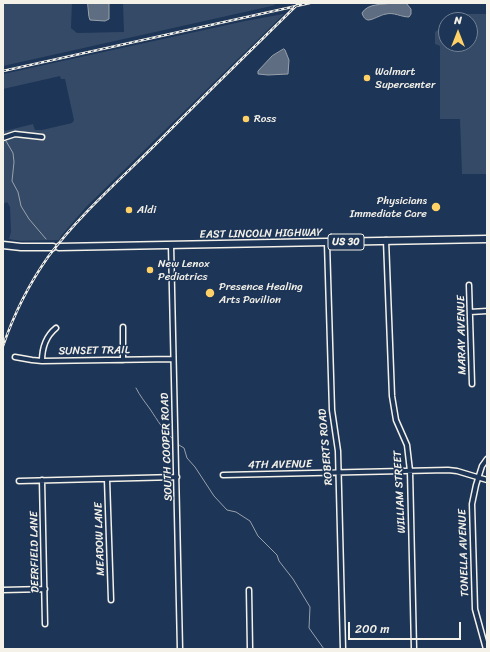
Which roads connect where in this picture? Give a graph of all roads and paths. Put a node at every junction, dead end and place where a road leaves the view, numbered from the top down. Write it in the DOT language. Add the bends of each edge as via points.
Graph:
graph roads {
  1 [pos="42,137"];
  2 [pos="3,138"];
  3 [pos="487,239"];
  4 [pos="386,240"];
  5 [pos="327,243"];
  6 [pos="3,245"];
  7 [pos="171,245"];
  8 [pos="469,285"];
  9 [pos="487,311"];
  10 [pos="470,312"];
  11 [pos="123,327"];
  12 [pos="56,328"];
  13 [pos="16,357"];
  14 [pos="174,359"];
  15 [pos="123,360"];
  16 [pos="42,361"];
  17 [pos="472,384"];
  18 [pos="487,459"];
  19 [pos="410,471"];
  20 [pos="338,473"];
  21 [pos="223,475"];
  22 [pos="177,477"];
  23 [pos="478,477"];
  24 [pos="107,478"];
  25 [pos="42,480"];
  26 [pos="487,480"];
  27 [pos="19,481"];
  28 [pos="45,589"];
  29 [pos="3,590"];
  30 [pos="249,590"];
  31 [pos="110,600"];
  32 [pos="46,624"];
  33 [pos="180,649"];
  34 [pos="250,649"];
  35 [pos="343,649"];
  36 [pos="414,649"];
  37 [pos="486,649"];
  1 -- 2 [label="street" via="15,134"];
  3 -- 4 [label="main road, EAST LINCOLN HIGHWAY / US 30"];
  4 -- 5 [label="main road, EAST LINCOLN HIGHWAY / US 30"];
  4 -- 19 [label="street, WILLIAM STREET" via="392,396 396,420 407,445"];
  5 -- 7 [label="main road, EAST LINCOLN HIGHWAY / US 30"];
  5 -- 20 [label="street, ROBERTS ROAD" via="332,410 338,451"];
  6 -- 7 [label="main road, EAST LINCOLN HIGHWAY / US 30"];
  7 -- 14 [label="street, SOUTH COOPER ROAD"];
  8 -- 10 [label="street, MARAY AVENUE"];
  9 -- 10 [label="street"];
  10 -- 17 [label="street, MARAY AVENUE"];
  11 -- 15 [label="street"];
  12 -- 16 [label="street" via="44,344"];
  13 -- 16 [label="street, SUNSET TRAIL"];
  14 -- 15 [label="street, SUNSET TRAIL"];
  14 -- 22 [label="street, SOUTH COOPER ROAD"];
  15 -- 16 [label="street, SUNSET TRAIL"];
  18 -- 23 [label="street, TONELLA AVENUE"];
  19 -- 20 [label="street, 4TH AVENUE"];
  19 -- 23 [label="street, 4TH AVENUE" via="448,470"];
  19 -- 36 [label="street, WILLIAM STREET"];
  20 -- 21 [label="street, 4TH AVENUE"];
  20 -- 35 [label="street, ROBERTS ROAD"];
  22 -- 24 [label="street"];
  22 -- 33 [label="street, SOUTH COOPER ROAD"];
  23 -- 26 [label="street, 4TH AVENUE"];
  23 -- 37 [label="street, TONELLA AVENUE" via="472,504 475,609"];
  24 -- 25 [label="street"];
  24 -- 31 [label="street, MEADOW LANE"];
  25 -- 27 [label="street"];
  25 -- 28 [label="street, DEERFIELD LANE"];
  28 -- 29 [label="street"];
  28 -- 32 [label="street, DEERFIELD LANE"];
  30 -- 34 [label="street"];
}
